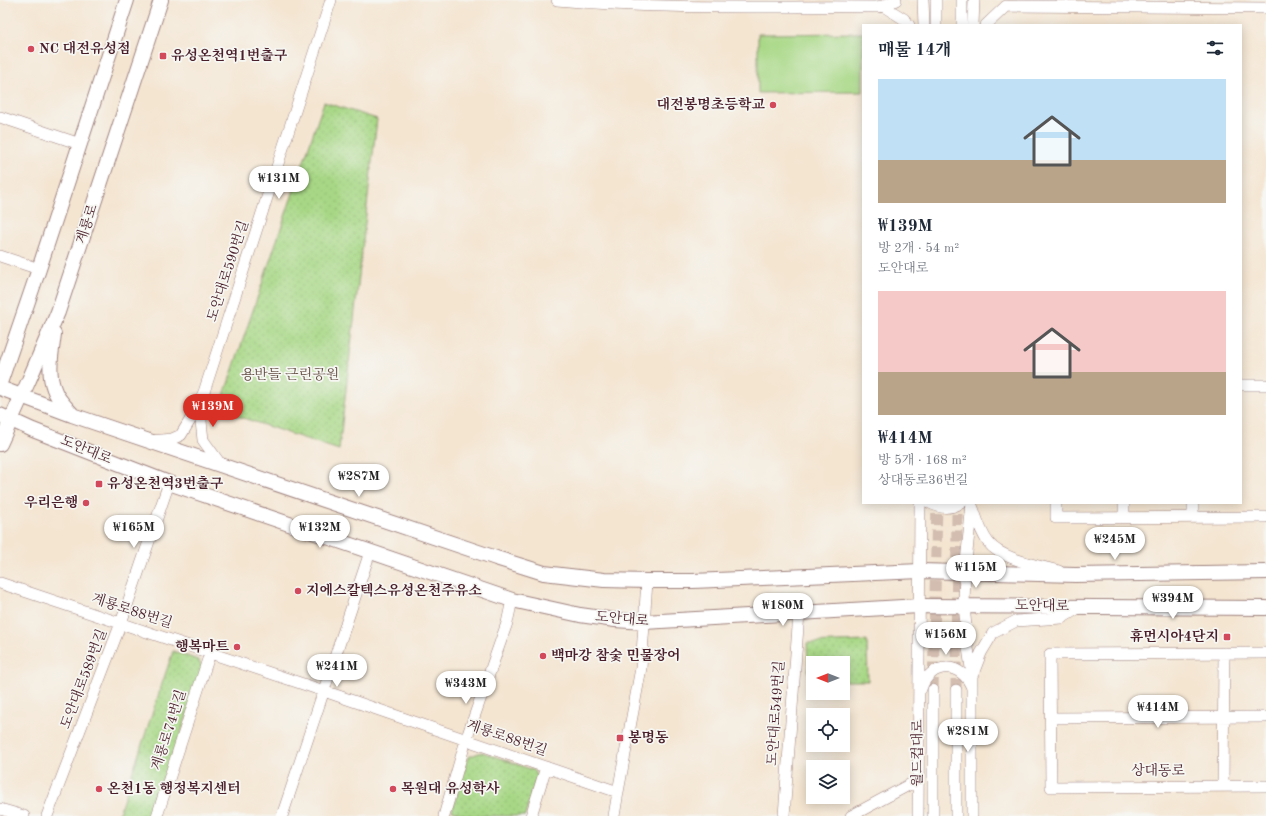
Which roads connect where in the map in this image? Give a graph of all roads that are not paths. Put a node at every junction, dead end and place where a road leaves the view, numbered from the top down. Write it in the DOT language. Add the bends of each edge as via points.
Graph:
graph roads {
  1 [pos="126,0"];
  2 [pos="161,0"];
  3 [pos="331,0"];
  4 [pos="558,0"];
  5 [pos="896,0"];
  6 [pos="923,0"];
  7 [pos="936,0"];
  8 [pos="962,0"];
  9 [pos="974,0"];
  10 [pos="1002,3"];
  11 [pos="883,6"];
  12 [pos="1266,8"];
  13 [pos="908,24"];
  14 [pos="924,24"];
  15 [pos="936,24"];
  16 [pos="962,24"];
  17 [pos="973,24"];
  18 [pos="987,24"];
  19 [pos="0,117"];
  20 [pos="80,144"];
  21 [pos="0,256"];
  22 [pos="39,269"];
  23 [pos="26,307"];
  24 [pos="58,312"];
  25 [pos="0,350"];
  26 [pos="0,383"];
  27 [pos="1242,385"];
  28 [pos="1266,385"];
  29 [pos="0,388"];
  30 [pos="204,392"];
  31 [pos="22,397"];
  32 [pos="72,415"];
  33 [pos="6,417"];
  34 [pos="151,441"];
  35 [pos="0,444"];
  36 [pos="221,465"];
  37 [pos="169,483"];
  38 [pos="920,504"];
  39 [pos="932,504"];
  40 [pos="968,504"];
  41 [pos="1056,504"];
  42 [pos="1124,504"];
  43 [pos="1193,504"];
  44 [pos="1124,517"];
  45 [pos="1193,517"];
  46 [pos="1266,517"];
  47 [pos="370,552"];
  48 [pos="920,571"];
  49 [pos="965,572"];
  50 [pos="1266,572"];
  51 [pos="1075,575"];
  52 [pos="647,582"];
  53 [pos="0,583"];
  54 [pos="512,600"];
  55 [pos="964,605"];
  56 [pos="919,606"];
  57 [pos="1080,607"];
  58 [pos="1266,608"];
  59 [pos="799,613"];
  60 [pos="644,622"];
  61 [pos="122,623"];
  62 [pos="210,652"];
  63 [pos="1224,653"];
  64 [pos="1266,653"];
  65 [pos="972,675"];
  66 [pos="933,690"];
  67 [pos="956,690"];
  68 [pos="324,691"];
  69 [pos="920,693"];
  70 [pos="973,693"];
  71 [pos="1224,717"];
  72 [pos="1266,717"];
  73 [pos="1051,718"];
  74 [pos="466,740"];
  75 [pos="546,767"];
  76 [pos="918,780"];
  77 [pos="1223,786"];
  78 [pos="1266,786"];
  79 [pos="618,792"];
  80 [pos="0,809"];
  81 [pos="24,816"];
  82 [pos="47,816"];
  83 [pos="157,816"];
  84 [pos="282,816"];
  85 [pos="444,816"];
  86 [pos="531,816"];
  87 [pos="614,816"];
  88 [pos="784,816"];
  89 [pos="851,816"];
  90 [pos="918,816"];
  91 [pos="933,816"];
  92 [pos="956,816"];
  93 [pos="972,816"];
  1 -- 20 [label="main road"];
  2 -- 24 [label="main road, 계룡로"];
  3 -- 30 [label="street, 도안대로590번길"];
  4 -- 11 [label="street" via="663,6"];
  5 -- 11 [label="street"];
  6 -- 14 [label="street"];
  7 -- 15 [label="street"];
  8 -- 16 [label="street"];
  9 -- 17 [label="street"];
  10 -- 12 [label="street"];
  10 -- 18 [label="street"];
  11 -- 13 [label="street"];
  19 -- 20 [label="street"];
  20 -- 22 [label="main road"];
  21 -- 22 [label="street"];
  22 -- 23 [label="main road"];
  23 -- 25 [label="main road"];
  23 -- 26 [label="main road"];
  24 -- 31 [label="main road, 계룡로"];
  24 -- 32 [label="main road" via="50,378 56,394"];
  27 -- 28 [label="street"];
  29 -- 31 [label="main road, 도안대로"];
  30 -- 34 [label="street" via="181,434 172,439"];
  30 -- 36 [label="street" via="201,421 203,440"];
  31 -- 32 [label="main road, 도안대로"];
  31 -- 33 [label="main road, 계룡로"];
  32 -- 34 [label="main road, 도안대로"];
  33 -- 35 [label="main road, 계룡로"];
  33 -- 37 [label="main road, 도안대로"];
  34 -- 36 [label="main road, 도안대로"];
  36 -- 52 [label="main road, 도안대로" via="544,573"];
  37 -- 47 [label="main road, 도안대로"];
  37 -- 61 [label="street, 도안대로589번길"];
  38 -- 48 [label="street"];
  39 -- 40 [label="street" via="944,508"];
  40 -- 49 [label="street"];
  40 -- 51 [label="street" via="988,543 1006,556"];
  41 -- 44 [label="street" via="1056,518"];
  42 -- 44 [label="street"];
  43 -- 45 [label="street"];
  44 -- 45 [label="street"];
  45 -- 46 [label="street"];
  47 -- 54 [label="main road, 도안대로"];
  47 -- 68 [label="street"];
  48 -- 49 [label="main road, 도안대로"];
  48 -- 52 [label="main road, 도안대로"];
  48 -- 56 [label="street"];
  49 -- 51 [label="main road, 도안대로"];
  49 -- 55 [label="street"];
  50 -- 51 [label="main road, 도안대로"];
  52 -- 60 [label="street"];
  53 -- 61 [label="street, 계룡로88번길"];
  54 -- 60 [label="main road, 도안대로" via="580,615"];
  54 -- 74 [label="street" via="507,623"];
  55 -- 56 [label="main road, 도안대로"];
  55 -- 57 [label="main road, 도안대로"];
  55 -- 65 [label="street"];
  56 -- 59 [label="main road, 도안대로"];
  56 -- 69 [label="street"];
  57 -- 58 [label="main road, 도안대로"];
  57 -- 65 [label="street" via="1062,618 1016,621 993,633"];
  59 -- 60 [label="main road, 도안대로"];
  59 -- 88 [label="street, 도안대로549번길"];
  60 -- 79 [label="street" via="642,668"];
  61 -- 62 [label="street, 계룡로88번길"];
  61 -- 82 [label="street, 도안대로589번길"];
  62 -- 68 [label="street, 계룡로88번길"];
  62 -- 83 [label="street, 계룡로74번길"];
  63 -- 64 [label="street"];
  63 -- 71 [label="street"];
  63 -- 73 [label="street" via="1050,654"];
  65 -- 70 [label="street"];
  66 -- 91 [label="street, 월드컵대로"];
  67 -- 92 [label="street"];
  68 -- 74 [label="street, 계룡로88번길"];
  68 -- 84 [label="street"];
  69 -- 70 [label="street" via="928,676 937,670 947,668 963,674"];
  69 -- 76 [label="street"];
  70 -- 93 [label="street"];
  71 -- 72 [label="street"];
  71 -- 73 [label="street"];
  71 -- 77 [label="street"];
  73 -- 77 [label="street, 상대동로" via="1051,787"];
  74 -- 75 [label="street, 계룡로88번길"];
  74 -- 85 [label="street"];
  75 -- 79 [label="street, 계룡로88번길"];
  75 -- 86 [label="street"];
  76 -- 89 [label="street"];
  76 -- 90 [label="street"];
  77 -- 78 [label="street, 상대동로"];
  79 -- 87 [label="street"];
  80 -- 81 [label="street"];
}
